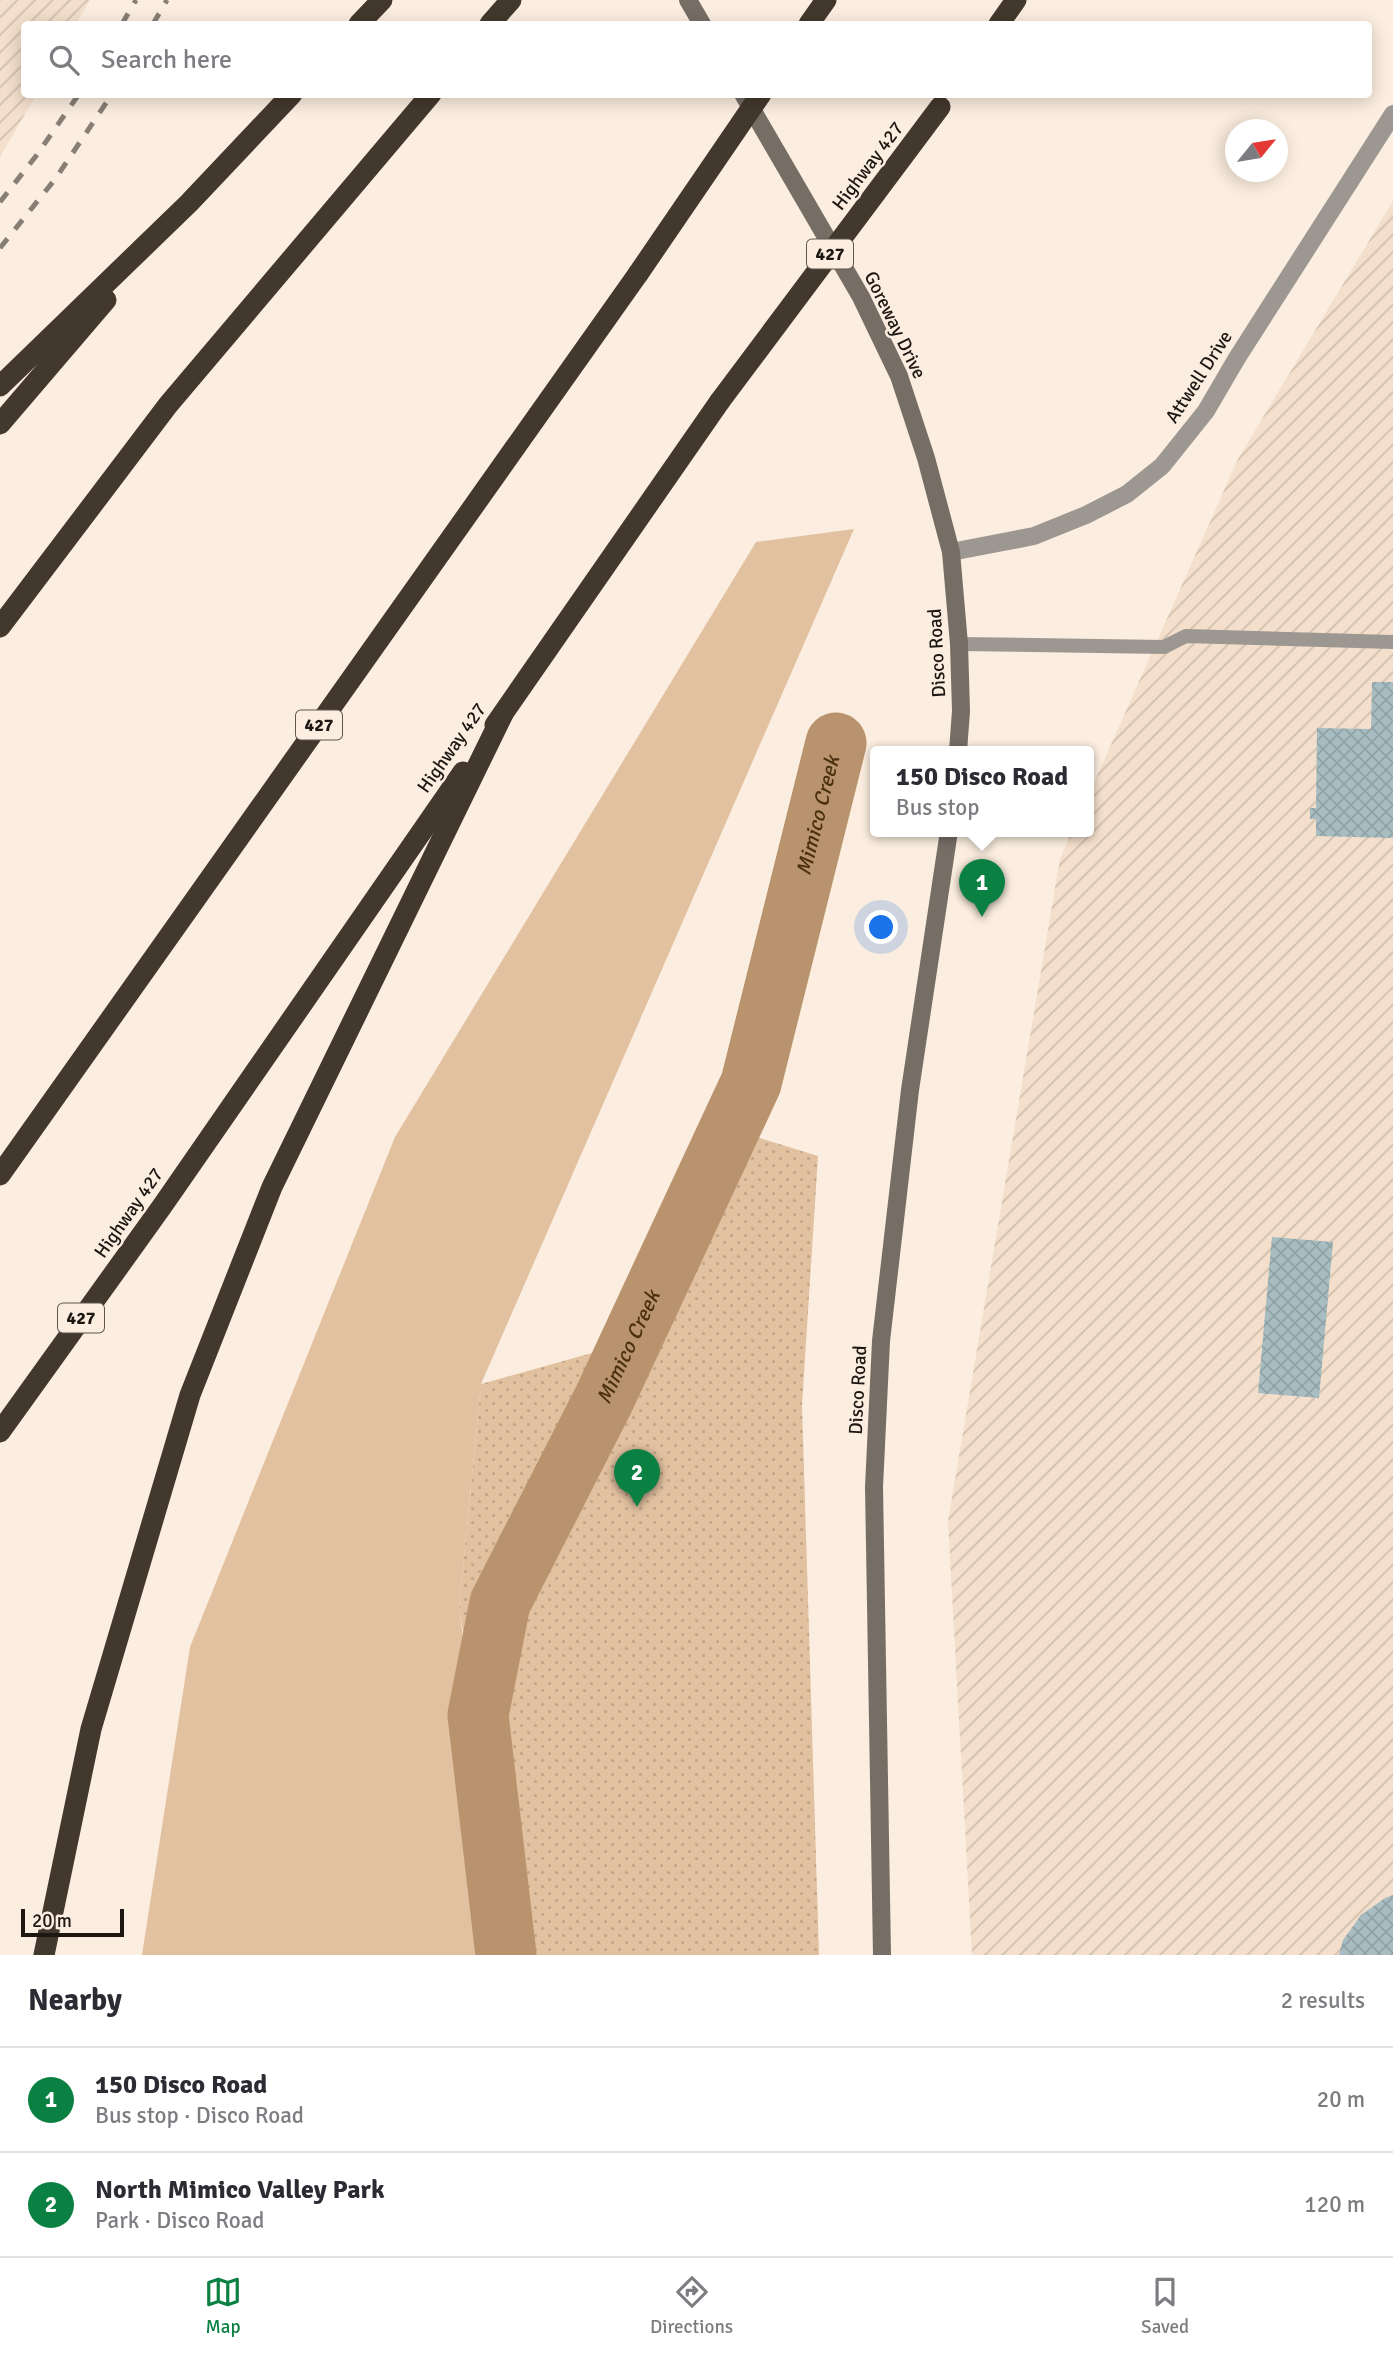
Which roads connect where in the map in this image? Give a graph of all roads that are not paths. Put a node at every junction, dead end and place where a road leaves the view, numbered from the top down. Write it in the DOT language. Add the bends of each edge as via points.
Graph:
graph roads {
  1 [pos="382,0"];
  2 [pos="688,0"];
  3 [pos="826,0"];
  4 [pos="1016,0"];
  5 [pos="510,1"];
  6 [pos="362,21"];
  7 [pos="493,21"];
  8 [pos="700,21"];
  9 [pos="811,21"];
  10 [pos="1001,21"];
  11 [pos="288,98"];
  12 [pos="428,98"];
  13 [pos="745,98"];
  14 [pos="758,98"];
  15 [pos="945,101"];
  16 [pos="1393,114"];
  17 [pos="189,203"];
  18 [pos="0,386"];
  19 [pos="0,424"];
  20 [pos="951,552"];
  21 [pos="0,627"];
  22 [pos="1393,642"];
  23 [pos="959,644"];
  24 [pos="503,714"];
  25 [pos="958,746"];
  26 [pos="949,837"];
  27 [pos="0,1175"];
  28 [pos="0,1432"];
  29 [pos="44,1955"];
  30 [pos="882,1955"];
  1 -- 6 [label="highway"];
  2 -- 8 [label="main road"];
  3 -- 9 [label="highway"];
  4 -- 10 [label="highway"];
  5 -- 7 [label="highway"];
  11 -- 17 [label="highway"];
  12 -- 21 [label="highway" via="168,405"];
  13 -- 20 [label="main road, Goreway Drive" via="861,297 899,376"];
  14 -- 27 [label="highway, 427, bridge"];
  15 -- 24 [label="highway, Highway 427 / 427, bridge" via="720,401"];
  16 -- 20 [label="street, Attwell Drive" via="1206,411 1162,466 1127,494 1086,515 1034,536"];
  17 -- 18 [label="highway"];
  17 -- 19 [label="highway"];
  20 -- 23 [label="main road, Disco Road"];
  22 -- 23 [label="lane" via="1186,636 1164,647"];
  23 -- 25 [label="main road, Disco Road"];
  24 -- 28 [label="highway, Highway 427 / 427"];
  24 -- 29 [label="highway" via="272,1187 190,1395 91,1729"];
  26 -- 30 [label="main road, Disco Road" via="910,1090 881,1341 874,1487"];
}
